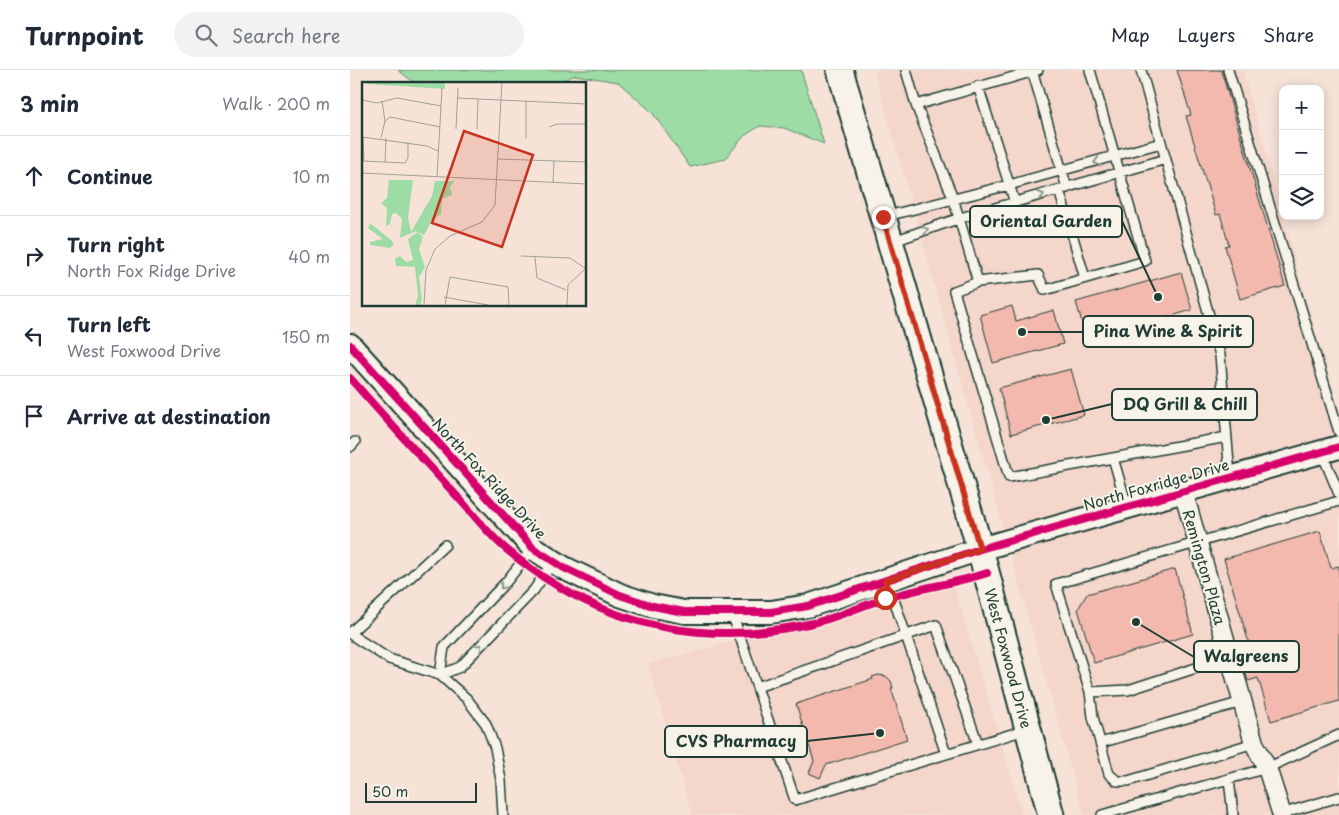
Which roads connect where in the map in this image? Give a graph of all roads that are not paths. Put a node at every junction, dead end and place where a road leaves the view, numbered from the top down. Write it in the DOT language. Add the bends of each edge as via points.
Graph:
graph roads {
  1 [pos="840,70"];
  2 [pos="906,70"];
  3 [pos="1034,70"];
  4 [pos="1090,70"];
  5 [pos="1141,70"];
  6 [pos="1228,70"];
  7 [pos="978,86"];
  8 [pos="916,105"];
  9 [pos="1161,143"];
  10 [pos="1115,157"];
  11 [pos="1166,159"];
  12 [pos="1062,171"];
  13 [pos="1119,173"];
  14 [pos="1010,185"];
  15 [pos="1063,189"];
  16 [pos="953,198"];
  17 [pos="1015,203"];
  18 [pos="883,217"];
  19 [pos="960,218"];
  20 [pos="890,242"];
  21 [pos="1085,278"];
  22 [pos="978,282"];
  23 [pos="350,345"];
  24 [pos="1339,432"];
  25 [pos="1227,437"];
  26 [pos="1330,450"];
  27 [pos="1113,458"];
  28 [pos="1230,476"];
  29 [pos="1183,490"];
  30 [pos="1339,494"];
  31 [pos="1339,501"];
  32 [pos="1127,506"];
  33 [pos="1198,542"];
  34 [pos="445,545"];
  35 [pos="533,548"];
  36 [pos="980,549"];
  37 [pos="554,561"];
  38 [pos="885,581"];
  39 [pos="732,613"];
  40 [pos="350,634"];
  41 [pos="906,635"];
  42 [pos="1230,657"];
  43 [pos="440,675"];
  44 [pos="757,687"];
  45 [pos="1090,692"];
  46 [pos="1242,702"];
  47 [pos="1028,729"];
  48 [pos="1339,735"];
  49 [pos="1100,743"];
  50 [pos="1254,743"];
  51 [pos="978,744"];
  52 [pos="946,754"];
  53 [pos="1267,768"];
  54 [pos="1229,779"];
  55 [pos="1339,797"];
  56 [pos="503,815"];
  57 [pos="1051,815"];
  58 [pos="1102,815"];
  59 [pos="1233,815"];
  60 [pos="1282,815"];
  1 -- 18 [label="main road, West Foxwood Drive"];
  2 -- 8 [label="lane"];
  3 -- 7 [label="lane"];
  3 -- 12 [label="lane"];
  4 -- 10 [label="lane"];
  5 -- 9 [label="lane"];
  6 -- 24 [label="lane"];
  7 -- 8 [label="lane"];
  7 -- 14 [label="lane"];
  8 -- 16 [label="lane"];
  9 -- 10 [label="lane"];
  9 -- 11 [label="lane"];
  10 -- 12 [label="lane, one-way"];
  10 -- 13 [label="lane"];
  11 -- 13 [label="lane"];
  11 -- 25 [label="lane" via="1220,355"];
  12 -- 14 [label="lane"];
  12 -- 15 [label="lane"];
  13 -- 15 [label="lane"];
  13 -- 21 [label="lane" via="1145,261"];
  14 -- 16 [label="lane"];
  14 -- 17 [label="lane"];
  17 -- 15 [label="lane, one-way"];
  15 -- 21 [label="lane"];
  16 -- 18 [label="lane"];
  16 -- 19 [label="lane"];
  17 -- 19 [label="lane"];
  18 -- 20 [label="main road, West Foxwood Drive"];
  20 -- 19 [label="lane, one-way"];
  19 -- 22 [label="lane"];
  20 -- 36 [label="main road, West Foxwood Drive"];
  21 -- 22 [label="lane" via="1045,290 1038,275"];
  22 -- 27 [label="lane" via="954,290 1009,477"];
  23 -- 35 [label="street, North Fox Ridge Drive"];
  25 -- 27 [label="lane"];
  25 -- 28 [label="lane"];
  26 -- 28 [label="street, North Foxridge Drive"];
  26 -- 30 [label="lane"];
  27 -- 32 [label="lane"];
  28 -- 29 [label="street, North Foxridge Drive"];
  29 -- 32 [label="street, North Foxridge Drive"];
  29 -- 33 [label="street, Remington Plaza"];
  31 -- 33 [label="lane"];
  32 -- 36 [label="street, North Foxridge Drive"];
  33 -- 42 [label="street, Remington Plaza"];
  33 -- 45 [label="lane" via="1056,584"];
  34 -- 40 [label="lane"];
  35 -- 37 [label="street, North Fox Ridge Drive"];
  35 -- 43 [label="lane, one-way" via="506,582 444,647"];
  36 -- 38 [label="street, North Fox Ridge Drive"];
  36 -- 47 [label="main road, West Foxwood Drive"];
  37 -- 39 [label="street, North Fox Ridge Drive" via="620,595 653,606 684,612"];
  43 -- 37 [label="lane, one-way" via="460,667 534,590"];
  38 -- 39 [label="street, North Fox Ridge Drive" via="808,606 771,612"];
  38 -- 41 [label="lane"];
  39 -- 44 [label="lane"];
  40 -- 43 [label="lane" via="389,659"];
  41 -- 44 [label="lane"];
  41 -- 51 [label="lane" via="936,625"];
  41 -- 52 [label="lane"];
  42 -- 45 [label="lane" via="1128,690"];
  42 -- 46 [label="street, Remington Plaza"];
  43 -- 56 [label="lane" via="467,699 486,724 495,748"];
  44 -- 52 [label="lane" via="795,800"];
  45 -- 49 [label="lane"];
  46 -- 49 [label="lane"];
  46 -- 50 [label="street, Remington Plaza"];
  47 -- 51 [label="lane"];
  47 -- 57 [label="main road, West Foxwood Drive"];
  48 -- 53 [label="lane"];
  49 -- 50 [label="lane" via="1110,774 1117,781 1128,781"];
  50 -- 53 [label="street, Remington Plaza"];
  51 -- 52 [label="lane"];
  53 -- 54 [label="lane"];
  53 -- 60 [label="street, Remington Plaza"];
  54 -- 58 [label="lane"];
  54 -- 59 [label="lane"];
  55 -- 60 [label="lane"];
}
